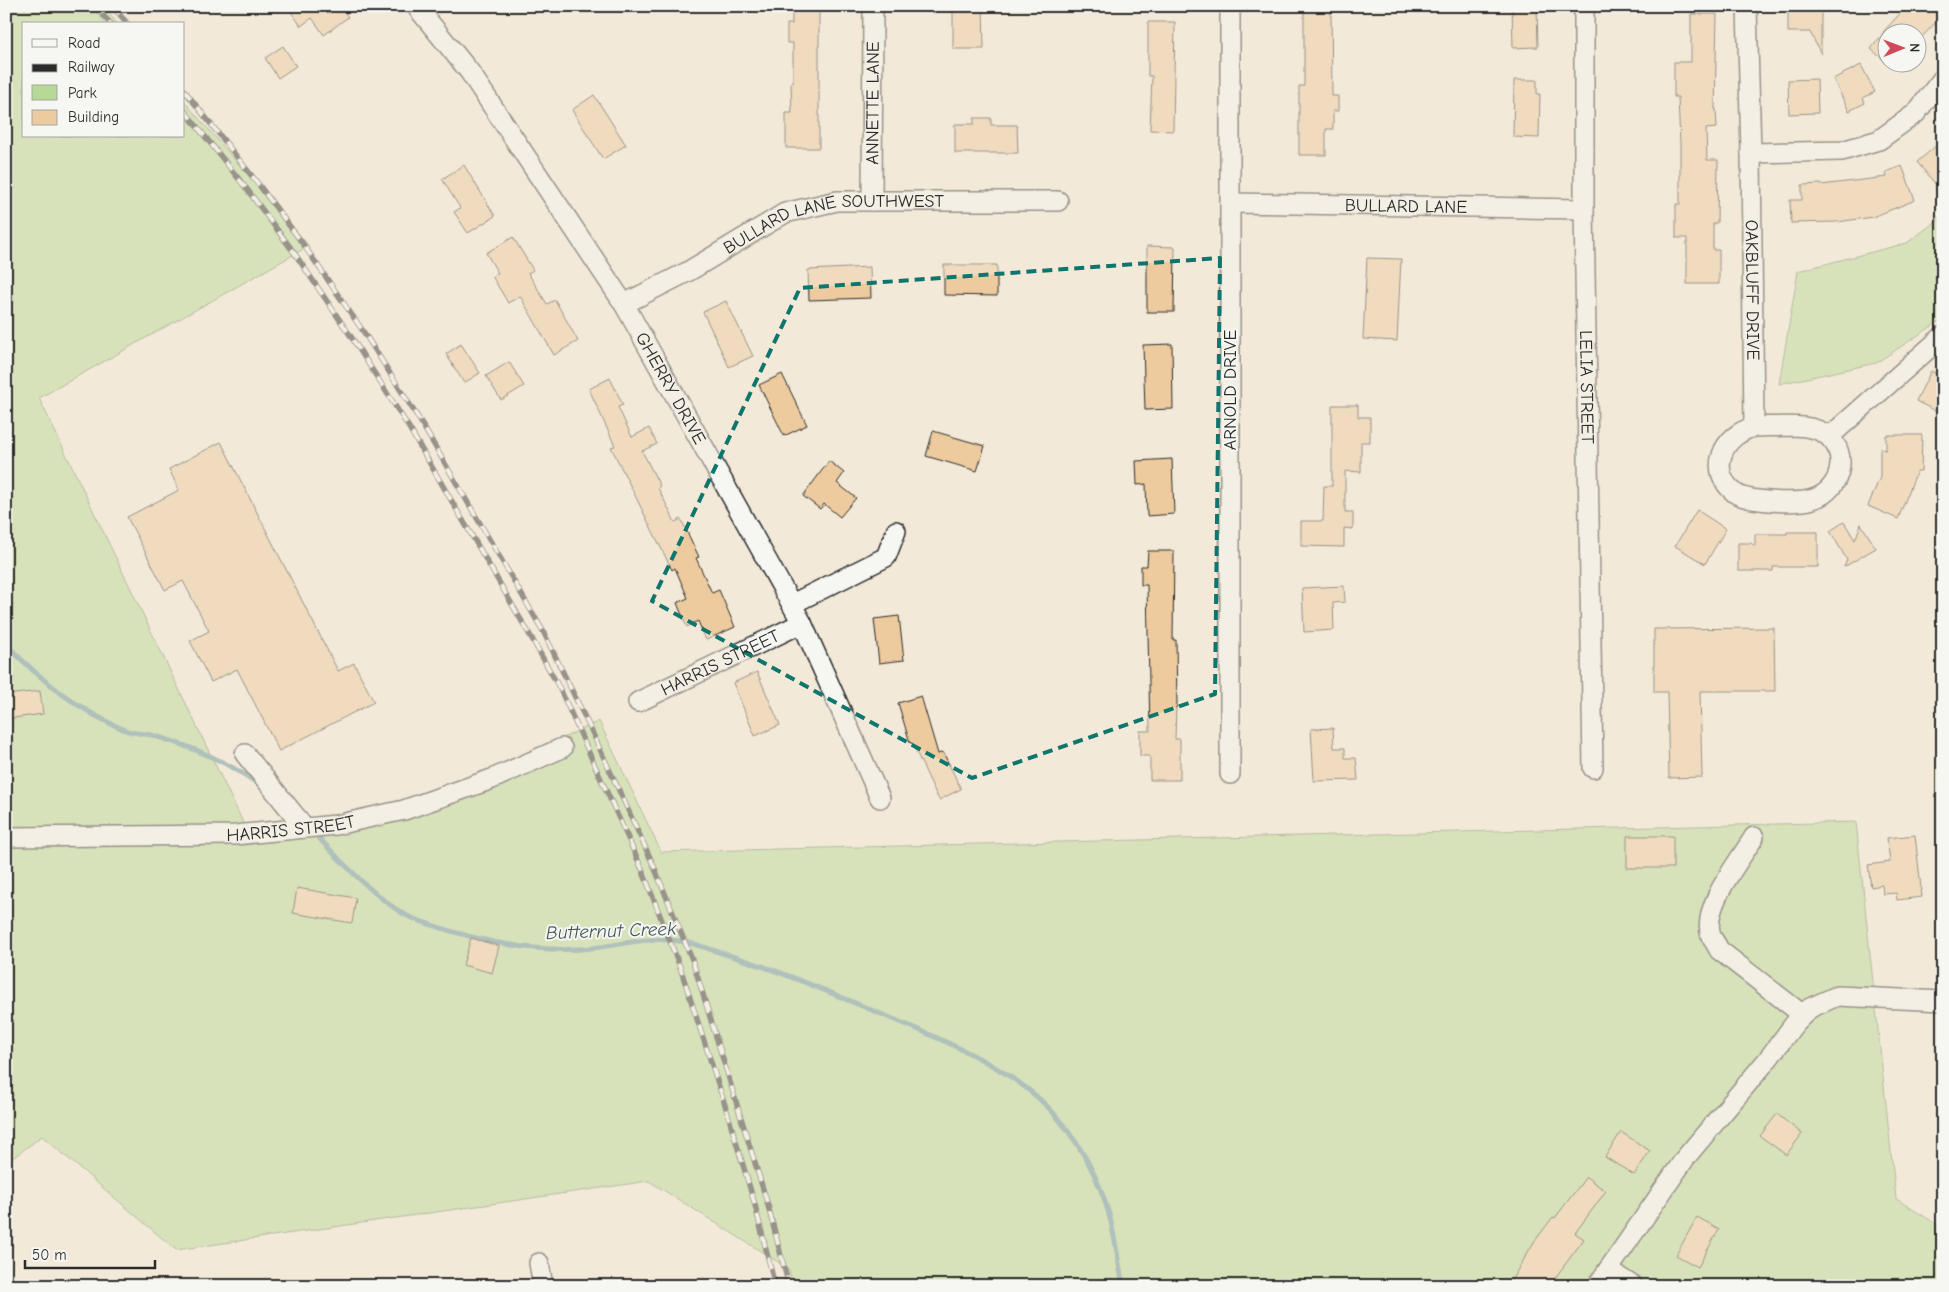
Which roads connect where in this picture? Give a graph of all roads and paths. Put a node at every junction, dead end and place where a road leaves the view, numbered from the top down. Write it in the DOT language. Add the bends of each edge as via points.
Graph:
graph roads {
  1 [pos="416,6"];
  2 [pos="873,6"];
  3 [pos="1230,6"];
  4 [pos="1584,6"];
  5 [pos="1747,6"];
  6 [pos="1943,78"];
  7 [pos="1751,153"];
  8 [pos="872,201"];
  9 [pos="1058,201"];
  10 [pos="1230,203"];
  11 [pos="1584,209"];
  12 [pos="624,304"];
  13 [pos="1943,336"];
  14 [pos="1754,427"];
  15 [pos="1829,437"];
  16 [pos="896,531"];
  17 [pos="792,604"];
  18 [pos="802,623"];
  19 [pos="638,702"];
  20 [pos="562,748"];
  21 [pos="245,754"];
  22 [pos="1593,768"];
  23 [pos="1230,774"];
  24 [pos="880,798"];
  25 [pos="305,828"];
  26 [pos="6,837"];
  27 [pos="1754,837"];
  28 [pos="1943,1001"];
  29 [pos="1803,1015"];
  30 [pos="539,1263"];
  31 [pos="1603,1278"];
  32 [pos="543,1286"];
  33 [pos="1633,1286"];
  1 -- 12 [label="street, GHERRY DRIVE" via="468,71"];
  2 -- 8 [label="street, ANNETTE LANE"];
  3 -- 10 [label="street, ARNOLD DRIVE"];
  4 -- 11 [label="street, LELIA STREET"];
  5 -- 7 [label="street, OAKBLUFF DRIVE"];
  6 -- 7 [label="street" via="1916,113 1879,140 1842,151"];
  7 -- 14 [label="street, OAKBLUFF DRIVE"];
  8 -- 9 [label="street, BULLARD LANE SOUTHWEST"];
  8 -- 12 [label="street, BULLARD LANE SOUTHWEST" via="837,201 785,213 688,271"];
  10 -- 11 [label="street, BULLARD LANE"];
  10 -- 23 [label="street, ARNOLD DRIVE"];
  11 -- 22 [label="street, LELIA STREET"];
  12 -- 17 [label="street, GHERRY DRIVE"];
  13 -- 15 [label="street"];
  14 -- 15 [label="street" via="1812,428"];
  14 -- 15 [label="street" via="1739,432 1730,440 1721,461 1726,483 1734,492 1751,500 1810,500 1830,490 1837,480 1840,457"];
  16 -- 17 [label="street" via="886,558"];
  17 -- 18 [label="street, GHERRY DRIVE"];
  18 -- 19 [label="street, HARRIS STREET"];
  18 -- 24 [label="street, GHERRY DRIVE"];
  20 -- 25 [label="street, HARRIS STREET" via="492,779 404,810 336,825"];
  21 -- 25 [label="street"];
  25 -- 26 [label="street, HARRIS STREET" via="235,835"];
  27 -- 29 [label="street" via="1713,902 1711,935 1719,950"];
  28 -- 29 [label="street" via="1837,996 1810,1008"];
  29 -- 31 [label="street" via="1686,1157"];
  30 -- 32 [label="street"];
  31 -- 33 [label="street"];
}
